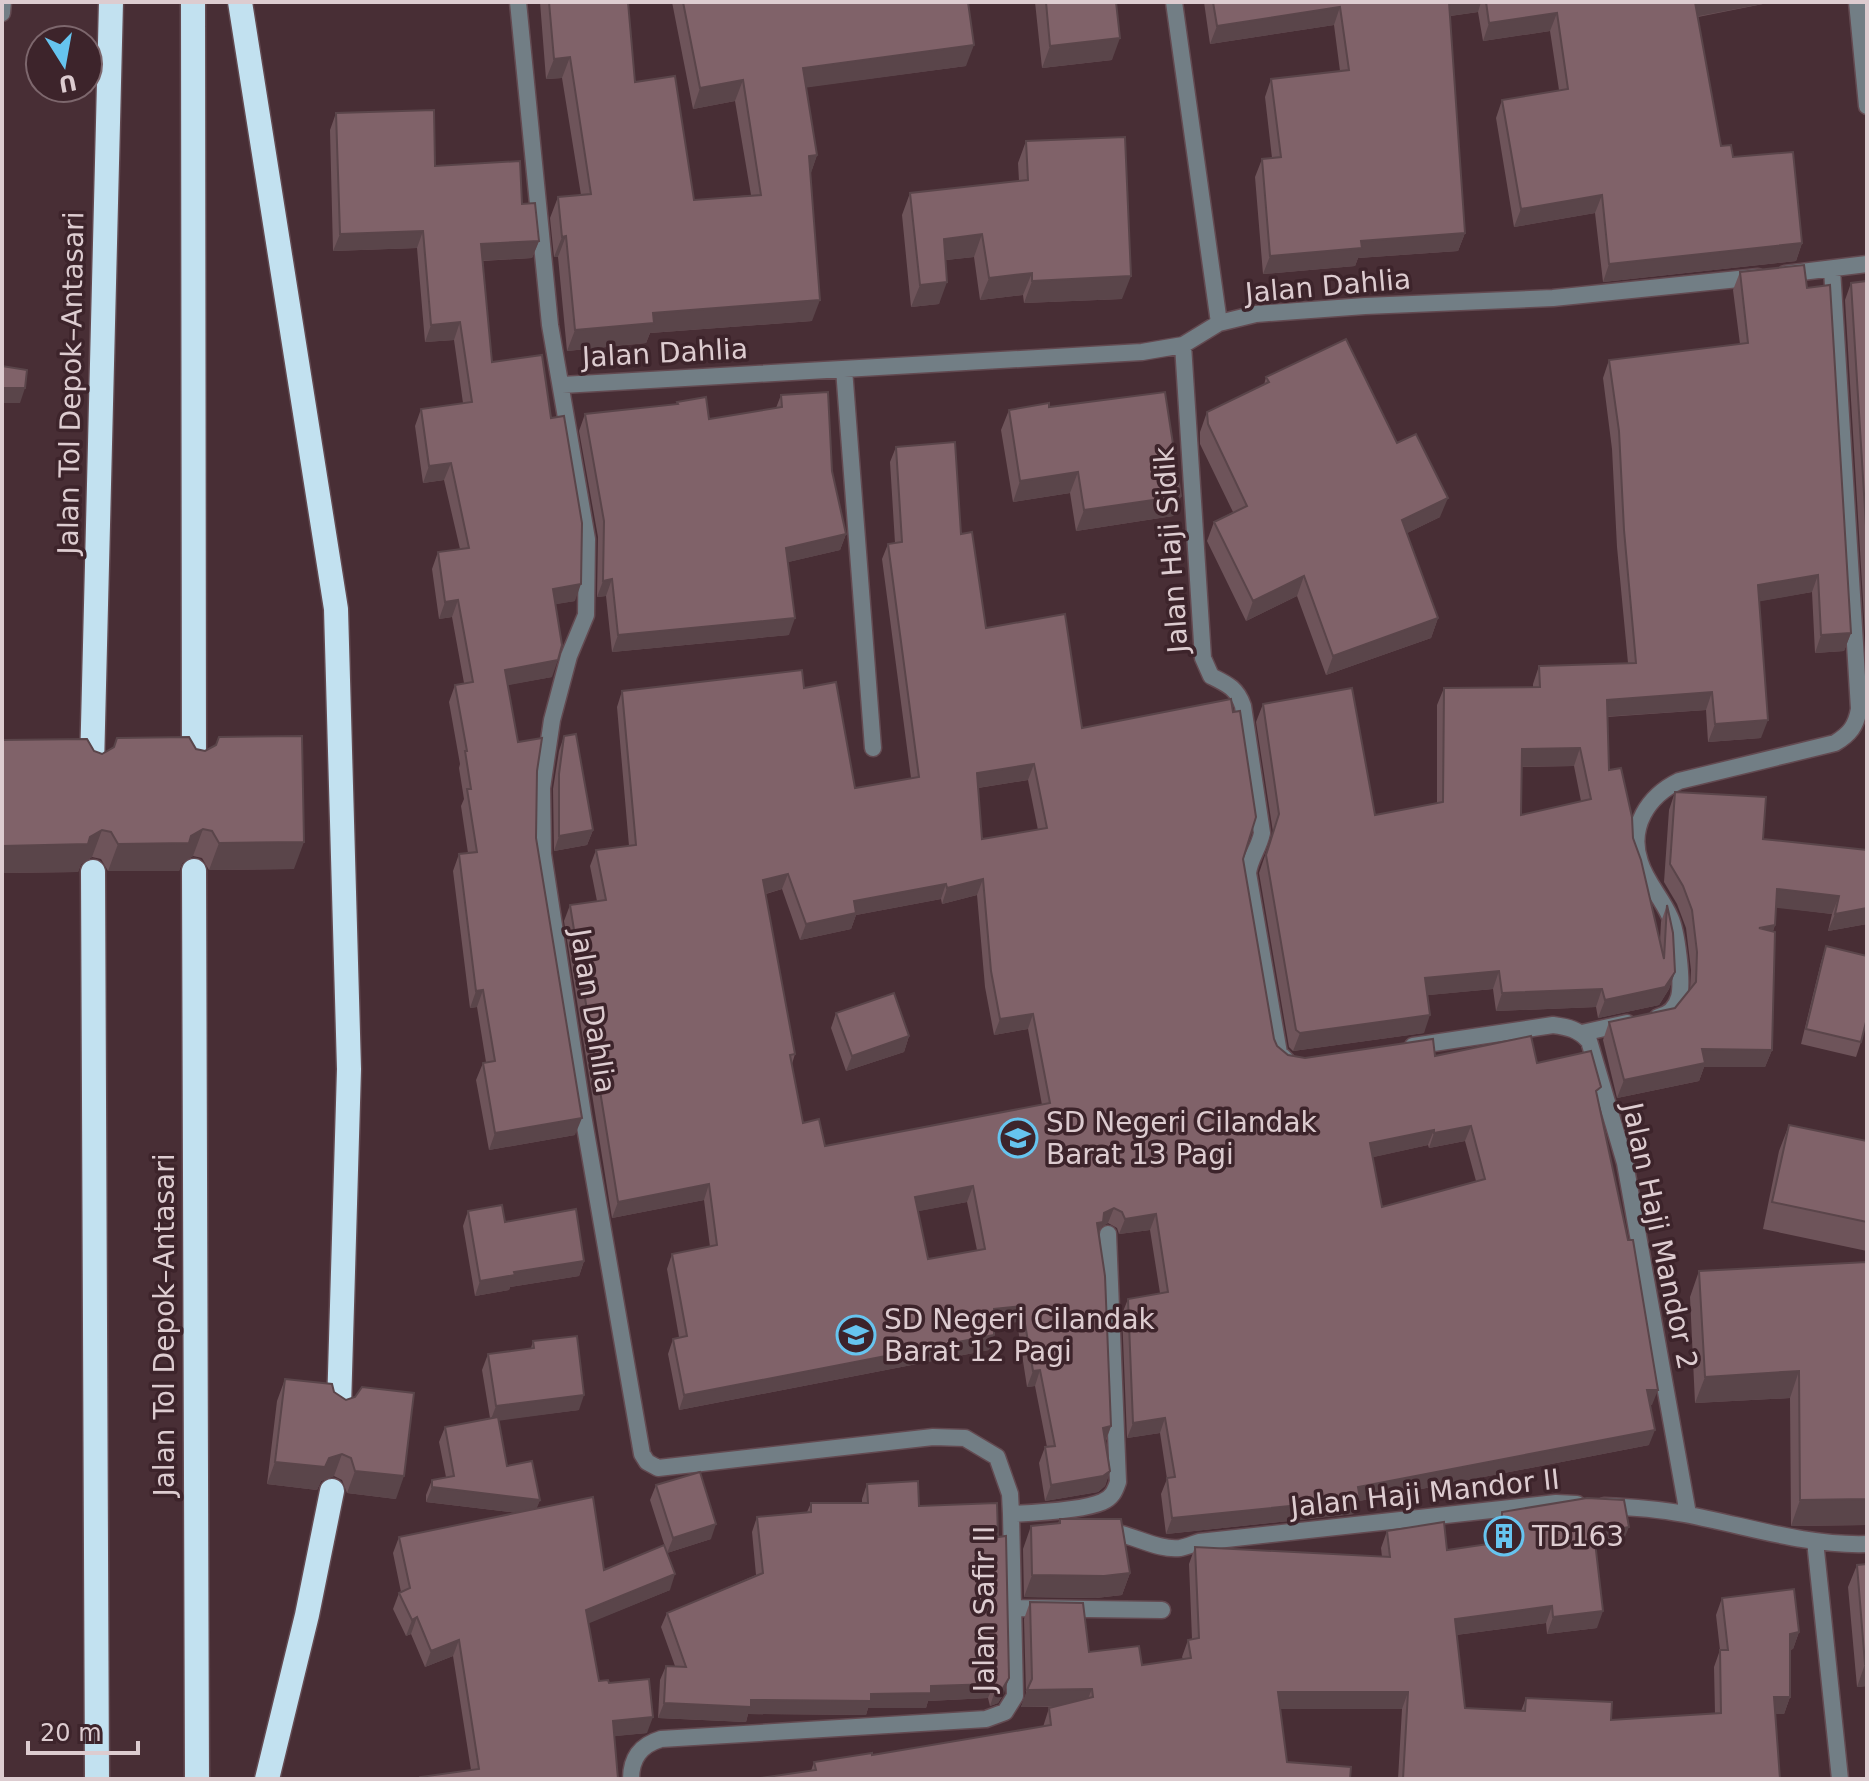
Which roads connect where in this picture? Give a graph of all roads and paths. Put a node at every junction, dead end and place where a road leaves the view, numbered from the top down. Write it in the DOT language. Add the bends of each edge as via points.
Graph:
graph roads {
  1 [pos="3,2"];
  2 [pos="111,2"];
  3 [pos="193,2"];
  4 [pos="240,2"];
  5 [pos="518,2"];
  6 [pos="1174,2"];
  7 [pos="1857,2"];
  8 [pos="2,13"];
  9 [pos="1867,106"];
  10 [pos="1867,264"];
  11 [pos="1832,269"];
  12 [pos="1219,323"];
  13 [pos="1183,345"];
  14 [pos="844,369"];
  15 [pos="562,385"];
  16 [pos="873,748"];
  17 [pos="194,764"];
  18 [pos="92,766"];
  19 [pos="194,871"];
  20 [pos="93,872"];
  21 [pos="1582,1033"];
  22 [pos="1404,1047"];
  23 [pos="1299,1062"];
  24 [pos="1108,1234"];
  25 [pos="339,1407"];
  26 [pos="658,1468"];
  27 [pos="332,1491"];
  28 [pos="1011,1514"];
  29 [pos="1688,1514"];
  30 [pos="1079,1531"];
  31 [pos="1815,1541"];
  32 [pos="1867,1544"];
  33 [pos="1013,1608"];
  34 [pos="1162,1610"];
  35 [pos="630,1776"];
  36 [pos="97,1779"];
  37 [pos="197,1779"];
  38 [pos="267,1779"];
  39 [pos="1840,1779"];
  1 -- 8 [label="street"];
  2 -- 18 [label="highway, Jalan Tol Depok–Antasari"];
  3 -- 17 [label="highway"];
  4 -- 25 [label="highway" via="336,609 349,1069"];
  5 -- 15 [label="street" via="550,325"];
  6 -- 12 [label="street"];
  7 -- 9 [label="street"];
  10 -- 11 [label="street, Jalan Dahlia"];
  11 -- 12 [label="street, Jalan Dahlia" via="1553,298 1256,314"];
  11 -- 21 [label="street" via="1856,724 1835,743 1679,781 1650,801 1636,848 1674,925 1679,998 1665,1015"];
  12 -- 13 [label="street, Jalan Dahlia"];
  13 -- 14 [label="street, Jalan Dahlia" via="1142,352"];
  13 -- 23 [label="street, Jalan Haji Sidik" via="1203,658 1211,676 1239,695 1262,833 1248,873 1279,1053 1289,1062"];
  14 -- 15 [label="street, Jalan Dahlia"];
  14 -- 16 [label="street"];
  15 -- 26 [label="street, Jalan Dahlia" via="588,574 586,615 552,720 542,788 543,854 642,1454"];
  19 -- 37 [label="highway, Jalan Tol Depok–Antasari"];
  20 -- 36 [label="highway"];
  21 -- 22 [label="street" via="1553,1025"];
  21 -- 29 [label="street, Jalan Haji Mandor 2" via="1589,1041 1625,1163"];
  24 -- 28 [label="street" via="1118,1482 1103,1502"];
  26 -- 28 [label="street, Jalan Safir II" via="933,1437 965,1438 997,1457"];
  27 -- 38 [label="highway"];
  28 -- 33 [label="street, Jalan Safir II" via="1018,1532"];
  29 -- 30 [label="street, Jalan Haji Mandor II" via="1556,1503 1178,1548 1119,1531"];
  29 -- 31 [label="street, Jalan Haji Mandor II"];
  31 -- 32 [label="street, Jalan Haji Mandor II"];
  31 -- 39 [label="street"];
  33 -- 34 [label="street"];
  33 -- 35 [label="street, Jalan Safir II" via="1015,1696 996,1717 661,1739 640,1749"];
}
